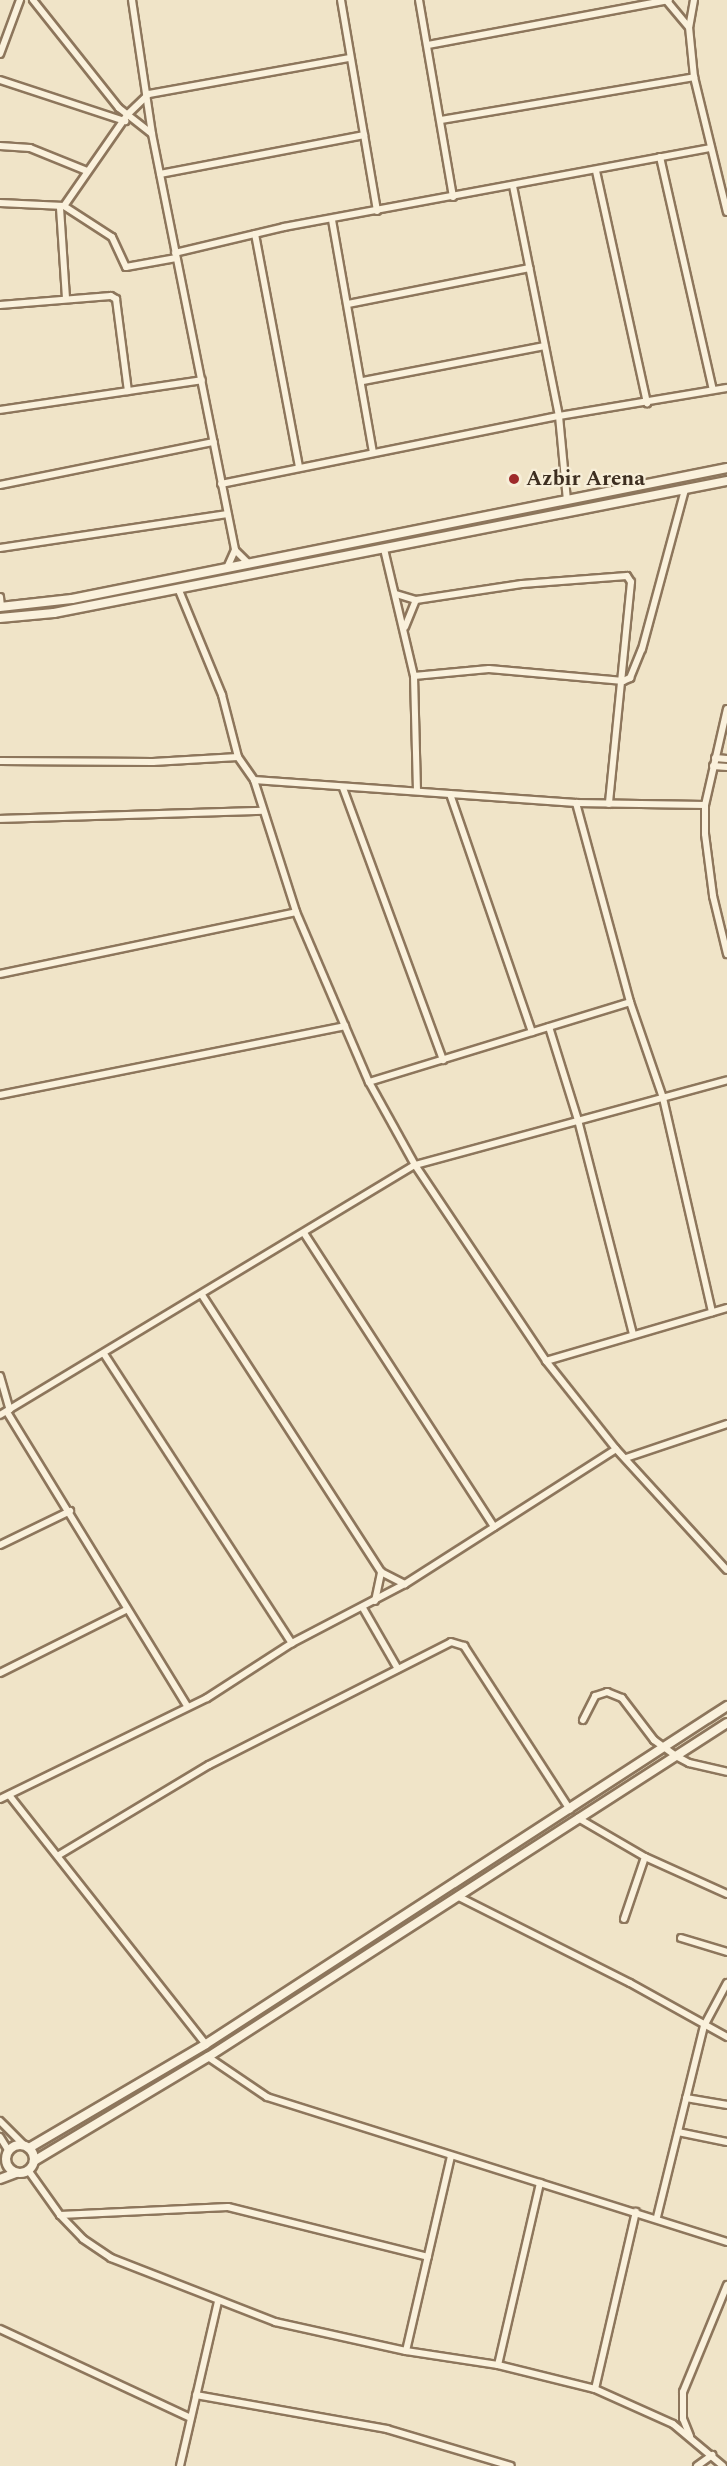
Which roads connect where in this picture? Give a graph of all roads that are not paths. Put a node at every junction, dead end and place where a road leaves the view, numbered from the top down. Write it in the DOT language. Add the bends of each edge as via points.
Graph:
graph roads {
  1 [pos="20,0"];
  2 [pos="33,0"];
  3 [pos="132,0"];
  4 [pos="340,0"];
  5 [pos="420,0"];
  6 [pos="667,0"];
  7 [pos="694,0"];
  8 [pos="689,27"];
  9 [pos="428,45"];
  10 [pos="0,54"];
  11 [pos="350,58"];
  12 [pos="694,76"];
  13 [pos="0,80"];
  14 [pos="149,94"];
  15 [pos="126,117"];
  16 [pos="441,120"];
  17 [pos="152,134"];
  18 [pos="364,135"];
  19 [pos="0,146"];
  20 [pos="711,148"];
  21 [pos="660,157"];
  22 [pos="87,171"];
  23 [pos="596,171"];
  24 [pos="160,174"];
  25 [pos="513,186"];
  26 [pos="453,197"];
  27 [pos="0,203"];
  28 [pos="62,207"];
  29 [pos="377,212"];
  30 [pos="727,212"];
  31 [pos="332,219"];
  32 [pos="255,234"];
  33 [pos="176,256"];
  34 [pos="529,268"];
  35 [pos="66,299"];
  36 [pos="348,304"];
  37 [pos="0,305"];
  38 [pos="545,346"];
  39 [pos="202,380"];
  40 [pos="363,381"];
  41 [pos="727,388"];
  42 [pos="713,390"];
  43 [pos="128,391"];
  44 [pos="646,403"];
  45 [pos="0,410"];
  46 [pos="559,416"];
  47 [pos="214,442"];
  48 [pos="373,452"];
  49 [pos="299,466"];
  50 [pos="727,468"];
  51 [pos="727,481"];
  52 [pos="221,484"];
  53 [pos="0,485"];
  54 [pos="685,490"];
  55 [pos="567,500"];
  56 [pos="227,514"];
  57 [pos="336,547"];
  58 [pos="0,548"];
  59 [pos="384,549"];
  60 [pos="235,550"];
  61 [pos="339,557"];
  62 [pos="249,564"];
  63 [pos="227,568"];
  64 [pos="178,588"];
  65 [pos="396,594"];
  66 [pos="0,597"];
  67 [pos="416,600"];
  68 [pos="0,607"];
  69 [pos="0,618"];
  70 [pos="405,627"];
  71 [pos="414,676"];
  72 [pos="623,681"];
  73 [pos="727,709"];
  74 [pos="238,757"];
  75 [pos="715,759"];
  76 [pos="727,759"];
  77 [pos="0,761"];
  78 [pos="712,766"];
  79 [pos="727,767"];
  80 [pos="254,780"];
  81 [pos="344,788"];
  82 [pos="417,791"];
  83 [pos="450,794"];
  84 [pos="576,803"];
  85 [pos="609,804"];
  86 [pos="705,805"];
  87 [pos="261,811"];
  88 [pos="0,819"];
  89 [pos="296,912"];
  90 [pos="727,954"];
  91 [pos="0,974"];
  92 [pos="630,1002"];
  93 [pos="345,1026"];
  94 [pos="549,1027"];
  95 [pos="532,1032"];
  96 [pos="443,1060"];
  97 [pos="727,1080"];
  98 [pos="369,1082"];
  99 [pos="0,1095"];
  100 [pos="663,1098"];
  101 [pos="578,1120"];
  102 [pos="415,1165"];
  103 [pos="304,1233"];
  104 [pos="202,1295"];
  105 [pos="727,1308"];
  106 [pos="712,1312"];
  107 [pos="633,1334"];
  108 [pos="104,1354"];
  109 [pos="546,1360"];
  110 [pos="0,1376"];
  111 [pos="9,1411"];
  112 [pos="0,1415"];
  113 [pos="727,1424"];
  114 [pos="616,1449"];
  115 [pos="626,1458"];
  116 [pos="70,1511"];
  117 [pos="494,1527"];
  118 [pos="0,1545"];
  119 [pos="727,1570"];
  120 [pos="381,1572"];
  121 [pos="405,1584"];
  122 [pos="375,1601"];
  123 [pos="363,1608"];
  124 [pos="126,1610"];
  125 [pos="292,1643"];
  126 [pos="398,1669"];
  127 [pos="0,1673"];
  128 [pos="187,1706"];
  129 [pos="727,1706"];
  130 [pos="583,1720"];
  131 [pos="727,1723"];
  132 [pos="664,1747"];
  133 [pos="676,1756"];
  134 [pos="727,1772"];
  135 [pos="9,1795"];
  136 [pos="0,1799"];
  137 [pos="570,1810"];
  138 [pos="578,1818"];
  139 [pos="58,1855"];
  140 [pos="645,1857"];
  141 [pos="727,1894"];
  142 [pos="459,1897"];
  143 [pos="624,1919"];
  144 [pos="681,1938"];
  145 [pos="727,1952"];
  146 [pos="727,1983"];
  147 [pos="704,2026"];
  148 [pos="727,2037"];
  149 [pos="206,2044"];
  150 [pos="208,2057"];
  151 [pos="686,2098"];
  152 [pos="727,2104"];
  153 [pos="0,2121"];
  154 [pos="678,2132"];
  155 [pos="0,2136"];
  156 [pos="727,2142"];
  157 [pos="27,2146"];
  158 [pos="8,2151"];
  159 [pos="450,2156"];
  160 [pos="0,2161"];
  161 [pos="34,2161"];
  162 [pos="28,2170"];
  163 [pos="16,2173"];
  164 [pos="0,2179"];
  165 [pos="540,2183"];
  166 [pos="636,2212"];
  167 [pos="60,2216"];
  168 [pos="657,2217"];
  169 [pos="727,2242"];
  170 [pos="428,2257"];
  171 [pos="727,2285"];
  172 [pos="218,2302"];
  173 [pos="0,2329"];
  174 [pos="406,2351"];
  175 [pos="498,2365"];
  176 [pos="595,2389"];
  177 [pos="196,2395"];
  178 [pos="189,2417"];
  179 [pos="690,2437"];
  180 [pos="712,2455"];
  181 [pos="485,2457"];
  182 [pos="180,2466"];
  183 [pos="486,2466"];
  184 [pos="511,2466"];
  185 [pos="697,2466"];
  186 [pos="723,2466"];
  1 -- 10 [label="street"];
  2 -- 15 [label="street"];
  3 -- 14 [label="street"];
  4 -- 11 [label="street"];
  5 -- 9 [label="street"];
  6 -- 8 [label="street"];
  6 -- 9 [label="street"];
  7 -- 8 [label="street"];
  8 -- 12 [label="street"];
  9 -- 16 [label="street"];
  11 -- 14 [label="street"];
  11 -- 18 [label="street"];
  12 -- 16 [label="street"];
  12 -- 20 [label="street"];
  13 -- 15 [label="street"];
  14 -- 15 [label="street"];
  14 -- 17 [label="street"];
  15 -- 17 [label="street"];
  15 -- 22 [label="street"];
  16 -- 26 [label="street"];
  17 -- 24 [label="street"];
  18 -- 24 [label="street"];
  18 -- 29 [label="street"];
  19 -- 22 [label="street" via="30,148"];
  20 -- 21 [label="street"];
  20 -- 30 [label="street"];
  21 -- 23 [label="street"];
  21 -- 42 [label="street"];
  22 -- 28 [label="street"];
  23 -- 25 [label="street"];
  23 -- 44 [label="street"];
  24 -- 33 [label="street"];
  25 -- 26 [label="street"];
  25 -- 34 [label="street"];
  26 -- 29 [label="street"];
  27 -- 28 [label="street" via="20,201"];
  28 -- 33 [label="street" via="112,237 126,267"];
  28 -- 35 [label="street"];
  29 -- 31 [label="street"];
  31 -- 32 [label="street"];
  31 -- 36 [label="street"];
  32 -- 33 [label="street"];
  32 -- 49 [label="street"];
  33 -- 39 [label="street"];
  34 -- 36 [label="street"];
  34 -- 38 [label="street"];
  35 -- 37 [label="street"];
  35 -- 43 [label="street" via="111,296 119,303"];
  36 -- 40 [label="street"];
  38 -- 40 [label="street"];
  38 -- 46 [label="street"];
  39 -- 43 [label="street"];
  39 -- 47 [label="street"];
  40 -- 48 [label="street"];
  41 -- 42 [label="street"];
  42 -- 44 [label="street"];
  43 -- 45 [label="street"];
  44 -- 46 [label="street"];
  46 -- 48 [label="street"];
  46 -- 55 [label="street"];
  47 -- 52 [label="street"];
  47 -- 53 [label="street"];
  48 -- 49 [label="street"];
  49 -- 52 [label="street"];
  50 -- 55 [label="main road"];
  51 -- 54 [label="main road"];
  52 -- 56 [label="street"];
  54 -- 59 [label="main road"];
  54 -- 72 [label="street" via="642,649 633,675"];
  55 -- 57 [label="main road"];
  56 -- 58 [label="street"];
  56 -- 60 [label="street"];
  57 -- 61 [label="main road"];
  57 -- 62 [label="main road"];
  59 -- 61 [label="main road"];
  59 -- 65 [label="street"];
  60 -- 62 [label="street"];
  60 -- 63 [label="street"];
  61 -- 64 [label="main road"];
  62 -- 63 [label="main road"];
  63 -- 68 [label="main road" via="72,598"];
  64 -- 69 [label="main road" via="54,613"];
  64 -- 74 [label="street" via="222,694"];
  65 -- 67 [label="street"];
  65 -- 70 [label="street"];
  66 -- 68 [label="street"];
  67 -- 70 [label="street"];
  67 -- 72 [label="street" via="522,584 627,576 631,582"];
  70 -- 71 [label="street"];
  71 -- 72 [label="street" via="489,669"];
  71 -- 82 [label="street"];
  72 -- 85 [label="street"];
  73 -- 75 [label="street"];
  74 -- 77 [label="street" via="153,762"];
  74 -- 80 [label="street"];
  75 -- 76 [label="street"];
  75 -- 78 [label="street"];
  78 -- 79 [label="street"];
  78 -- 86 [label="street"];
  80 -- 81 [label="street"];
  80 -- 87 [label="street"];
  81 -- 82 [label="street"];
  81 -- 96 [label="street"];
  82 -- 83 [label="street"];
  83 -- 84 [label="street"];
  83 -- 95 [label="street"];
  84 -- 85 [label="street"];
  84 -- 92 [label="street"];
  85 -- 86 [label="street"];
  86 -- 90 [label="street" via="707,863"];
  87 -- 88 [label="street"];
  87 -- 89 [label="street"];
  89 -- 91 [label="street"];
  89 -- 93 [label="street"];
  92 -- 94 [label="street"];
  92 -- 100 [label="street"];
  93 -- 98 [label="street"];
  93 -- 99 [label="street"];
  94 -- 95 [label="street"];
  94 -- 101 [label="street"];
  95 -- 96 [label="street"];
  96 -- 98 [label="street"];
  97 -- 100 [label="street"];
  98 -- 102 [label="street"];
  100 -- 101 [label="street"];
  100 -- 106 [label="street"];
  101 -- 102 [label="street"];
  101 -- 107 [label="street"];
  102 -- 103 [label="street"];
  102 -- 109 [label="street"];
  103 -- 104 [label="street"];
  103 -- 117 [label="street"];
  104 -- 108 [label="street"];
  104 -- 120 [label="street"];
  105 -- 106 [label="street"];
  106 -- 107 [label="street"];
  107 -- 109 [label="street"];
  108 -- 111 [label="street"];
  108 -- 125 [label="street"];
  109 -- 114 [label="street"];
  110 -- 111 [label="street"];
  111 -- 112 [label="street"];
  111 -- 116 [label="street"];
  113 -- 115 [label="street"];
  114 -- 115 [label="street"];
  114 -- 117 [label="street"];
  115 -- 119 [label="street"];
  116 -- 118 [label="street"];
  116 -- 124 [label="street"];
  117 -- 121 [label="street"];
  120 -- 121 [label="street"];
  120 -- 122 [label="street"];
  121 -- 122 [label="street"];
  122 -- 123 [label="street"];
  123 -- 125 [label="street"];
  123 -- 126 [label="street"];
  124 -- 127 [label="street"];
  124 -- 128 [label="street"];
  125 -- 128 [label="street" via="207,1698"];
  126 -- 137 [label="street" via="451,1642 464,1646"];
  126 -- 139 [label="street" via="209,1765"];
  128 -- 135 [label="street"];
  129 -- 132 [label="main road"];
  130 -- 132 [label="street" via="594,1696 607,1692 634,1709 654,1740"];
  131 -- 133 [label="main road"];
  132 -- 133 [label="street"];
  132 -- 137 [label="main road"];
  133 -- 134 [label="street" via="689,1764"];
  133 -- 138 [label="main road"];
  135 -- 136 [label="street"];
  135 -- 139 [label="street"];
  137 -- 149 [label="main road"];
  138 -- 140 [label="street"];
  138 -- 142 [label="main road"];
  139 -- 149 [label="street"];
  140 -- 141 [label="street"];
  140 -- 143 [label="street"];
  142 -- 147 [label="street" via="630,1983"];
  142 -- 150 [label="main road"];
  144 -- 145 [label="street"];
  146 -- 147 [label="street"];
  147 -- 148 [label="street"];
  147 -- 151 [label="street"];
  149 -- 157 [label="main road"];
  150 -- 159 [label="street" via="267,2097"];
  150 -- 161 [label="main road"];
  151 -- 152 [label="street"];
  151 -- 154 [label="street"];
  153 -- 157 [label="street"];
  154 -- 156 [label="street"];
  154 -- 168 [label="street"];
  155 -- 158 [label="street"];
  157 -- 158 [label="main road"];
  157 -- 161 [label="main road"];
  158 -- 160 [label="main road"];
  158 -- 163 [label="main road" via="6,2164"];
  159 -- 165 [label="street"];
  159 -- 170 [label="street"];
  161 -- 162 [label="main road"];
  162 -- 163 [label="main road"];
  162 -- 167 [label="street"];
  163 -- 164 [label="main road"];
  165 -- 166 [label="street"];
  165 -- 175 [label="street"];
  166 -- 168 [label="street"];
  166 -- 176 [label="street"];
  167 -- 170 [label="street" via="228,2207"];
  167 -- 172 [label="street" via="83,2239 111,2258"];
  168 -- 169 [label="street"];
  170 -- 174 [label="street"];
  171 -- 179 [label="street" via="683,2392 683,2419"];
  172 -- 174 [label="street" via="275,2322"];
  172 -- 177 [label="street"];
  173 -- 178 [label="street"];
  174 -- 175 [label="street"];
  175 -- 176 [label="street"];
  176 -- 179 [label="street" via="673,2424"];
  177 -- 178 [label="street"];
  177 -- 181 [label="street" via="387,2429"];
  178 -- 182 [label="street"];
  179 -- 180 [label="street"];
  180 -- 185 [label="street"];
  180 -- 186 [label="street"];
  181 -- 183 [label="street"];
  181 -- 184 [label="street"];
}
